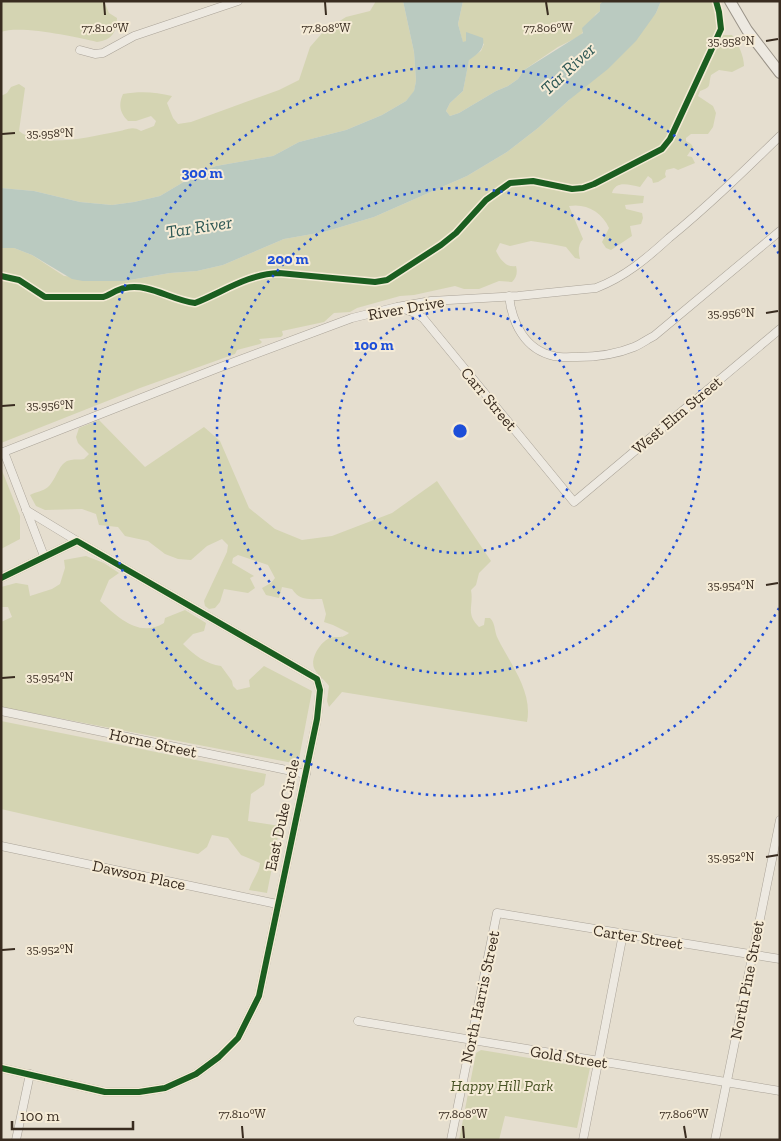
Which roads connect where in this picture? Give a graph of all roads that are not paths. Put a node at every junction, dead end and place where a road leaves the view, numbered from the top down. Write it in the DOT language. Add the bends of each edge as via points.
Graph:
graph roads {
  1 [pos="238,1"];
  2 [pos="730,1"];
  3 [pos="80,50"];
  4 [pos="780,74"];
  5 [pos="780,136"];
  6 [pos="780,232"];
  7 [pos="509,296"];
  8 [pos="397,307"];
  9 [pos="780,329"];
  10 [pos="3,452"];
  11 [pos="574,502"];
  12 [pos="26,510"];
  13 [pos="77,541"];
  14 [pos="44,556"];
  15 [pos="1,578"];
  16 [pos="1,711"];
  17 [pos="306,774"];
  18 [pos="780,820"];
  19 [pos="1,846"];
  20 [pos="277,904"];
  21 [pos="497,913"];
  22 [pos="623,934"];
  23 [pos="752,955"];
  24 [pos="780,959"];
  25 [pos="358,1021"];
  26 [pos="471,1040"];
  27 [pos="600,1062"];
  28 [pos="1,1068"];
  29 [pos="30,1074"];
  30 [pos="727,1083"];
  31 [pos="780,1091"];
  32 [pos="16,1140"];
  33 [pos="451,1140"];
  34 [pos="584,1140"];
  35 [pos="715,1140"];
  1 -- 3 [label="street" via="134,36 102,53"];
  2 -- 4 [label="main road" via="746,30"];
  5 -- 7 [label="street, River Drive" via="698,214 623,275 596,288"];
  6 -- 7 [label="street" via="654,336 634,347 610,354 554,356 540,350 527,341 516,326"];
  7 -- 8 [label="street, River Drive" via="431,301"];
  8 -- 10 [label="street, River Drive" via="352,318"];
  8 -- 11 [label="street, Carr Street" via="423,318"];
  9 -- 11 [label="street, West Elm Street"];
  10 -- 12 [label="street"];
  12 -- 13 [label="street, East Duke Circle"];
  12 -- 14 [label="street"];
  13 -- 14 [label="street"];
  13 -- 17 [label="street, East Duke Circle" via="316,679 320,690"];
  14 -- 15 [label="street"];
  16 -- 17 [label="street, Horne Street"];
  17 -- 20 [label="street, East Duke Circle"];
  18 -- 23 [label="street, North Pine Street"];
  19 -- 20 [label="street, Dawson Place"];
  20 -- 29 [label="street, East Duke Circle" via="260,996 251,1015 238,1038 196,1074 165,1088 105,1092"];
  21 -- 22 [label="street, Carter Street"];
  21 -- 26 [label="street, North Harris Street"];
  22 -- 23 [label="street, Carter Street"];
  22 -- 27 [label="street"];
  23 -- 24 [label="street, Carter Street"];
  23 -- 30 [label="street, North Pine Street"];
  25 -- 26 [label="street, Gold Street"];
  26 -- 27 [label="street, Gold Street"];
  26 -- 33 [label="street, North Harris Street"];
  27 -- 30 [label="street, Gold Street"];
  27 -- 34 [label="street"];
  28 -- 29 [label="street, East Duke Circle"];
  29 -- 32 [label="street"];
  30 -- 31 [label="street, Gold Street"];
  30 -- 35 [label="street, North Pine Street"];
}
